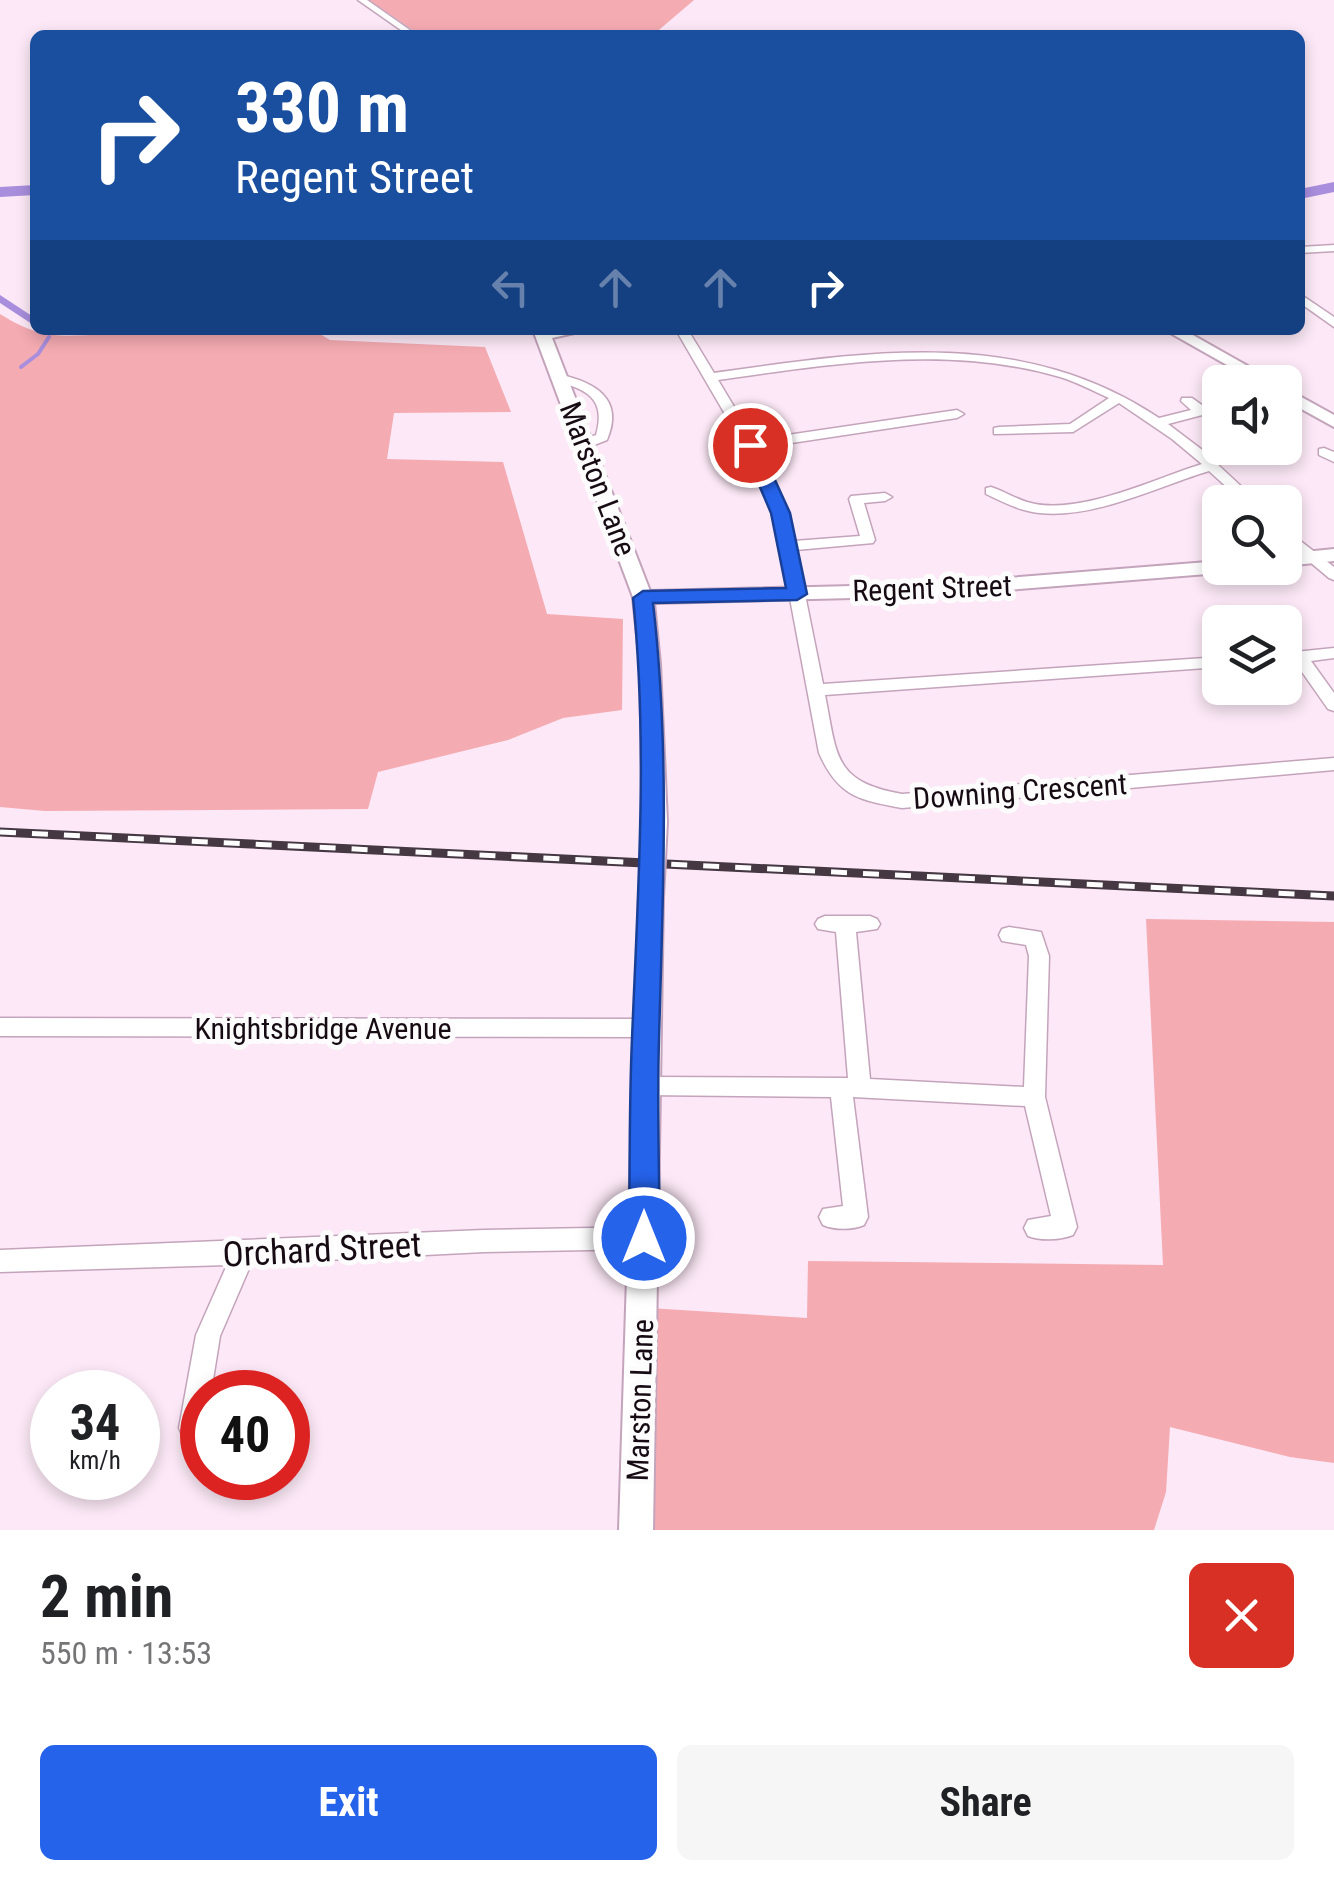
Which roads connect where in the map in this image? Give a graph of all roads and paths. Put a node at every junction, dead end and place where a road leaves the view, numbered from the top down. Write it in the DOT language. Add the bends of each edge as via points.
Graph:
graph roads {
  1 [pos="362,0"];
  2 [pos="406,30"];
  3 [pos="1334,248"];
  4 [pos="1305,250"];
  5 [pos="1305,301"];
  6 [pos="1334,323"];
  7 [pos="543,335"];
  8 [pos="685,335"];
  9 [pos="1181,335"];
  10 [pos="1237,365"];
  11 [pos="710,377"];
  12 [pos="558,378"];
  13 [pos="1117,399"];
  14 [pos="1187,401"];
  15 [pos="1302,403"];
  16 [pos="957,414"];
  17 [pos="1157,422"];
  18 [pos="1334,422"];
  19 [pos="999,431"];
  20 [pos="584,444"];
  21 [pos="750,445"];
  22 [pos="1210,466"];
  23 [pos="1232,485"];
  24 [pos="885,497"];
  25 [pos="992,498"];
  26 [pos="786,546"];
  27 [pos="1302,548"];
  28 [pos="1334,554"];
  29 [pos="1312,557"];
  30 [pos="1302,558"];
  31 [pos="1202,570"];
  32 [pos="1334,574"];
  33 [pos="797,594"];
  34 [pos="643,598"];
  35 [pos="1334,653"];
  36 [pos="1302,656"];
  37 [pos="1202,663"];
  38 [pos="1302,668"];
  39 [pos="816,690"];
  40 [pos="1334,705"];
  41 [pos="1334,764"];
  42 [pos="870,924"];
  43 [pos="1009,935"];
  44 [pos="0,1027"];
  45 [pos="646,1028"];
  46 [pos="646,1086"];
  47 [pos="850,1088"];
  48 [pos="1034,1097"];
  49 [pos="831,1217"];
  50 [pos="1036,1228"];
  51 [pos="644,1238"];
  52 [pos="244,1253"];
  53 [pos="0,1261"];
  54 [pos="202,1370"];
  55 [pos="636,1530"];
  1 -- 2 [label="street"];
  3 -- 4 [label="street"];
  5 -- 6 [label="street"];
  7 -- 12 [label="street, Marston Lane"];
  8 -- 11 [label="street, Downing Crescent"];
  9 -- 10 [label="street"];
  11 -- 13 [label="street" via="877,354 947,352 1039,368"];
  11 -- 21 [label="street, Downing Crescent"];
  12 -- 20 [label="street, Marston Lane"];
  12 -- 20 [label="street, Marston Lane" via="590,386 606,408 602,437"];
  13 -- 17 [label="street"];
  13 -- 19 [label="street" via="1073,428"];
  14 -- 17 [label="street" via="1201,411"];
  15 -- 18 [label="street"];
  16 -- 21 [label="street"];
  17 -- 22 [label="street"];
  20 -- 34 [label="street, Marston Lane"];
  21 -- 26 [label="street, Downing Crescent" via="781,513"];
  22 -- 23 [label="street"];
  22 -- 25 [label="street" via="1059,509"];
  24 -- 26 [label="street" via="856,499 868,540"];
  26 -- 33 [label="street, Downing Crescent"];
  27 -- 29 [label="street"];
  28 -- 29 [label="street"];
  29 -- 30 [label="street"];
  29 -- 32 [label="street"];
  31 -- 33 [label="street, Regent Street"];
  33 -- 34 [label="street, Regent Street"];
  33 -- 39 [label="street, Downing Crescent"];
  34 -- 45 [label="street, Marston Lane, bridge" via="655,822"];
  35 -- 36 [label="street"];
  37 -- 39 [label="street"];
  38 -- 40 [label="street"];
  39 -- 41 [label="street, Downing Crescent" via="838,775 868,795 902,801"];
  42 -- 47 [label="street" via="835,924"];
  43 -- 48 [label="street" via="1034,938 1039,956"];
  44 -- 45 [label="street, Knightsbridge Avenue"];
  45 -- 46 [label="street, Marston Lane"];
  46 -- 47 [label="street"];
  46 -- 51 [label="street, Marston Lane"];
  47 -- 48 [label="street"];
  47 -- 49 [label="street" via="856,1217"];
  48 -- 50 [label="street" via="1065,1227"];
  51 -- 52 [label="street, Orchard Street"];
  51 -- 55 [label="street, Marston Lane"];
  52 -- 53 [label="street, Orchard Street"];
  52 -- 54 [label="street" via="208,1335"];
}
